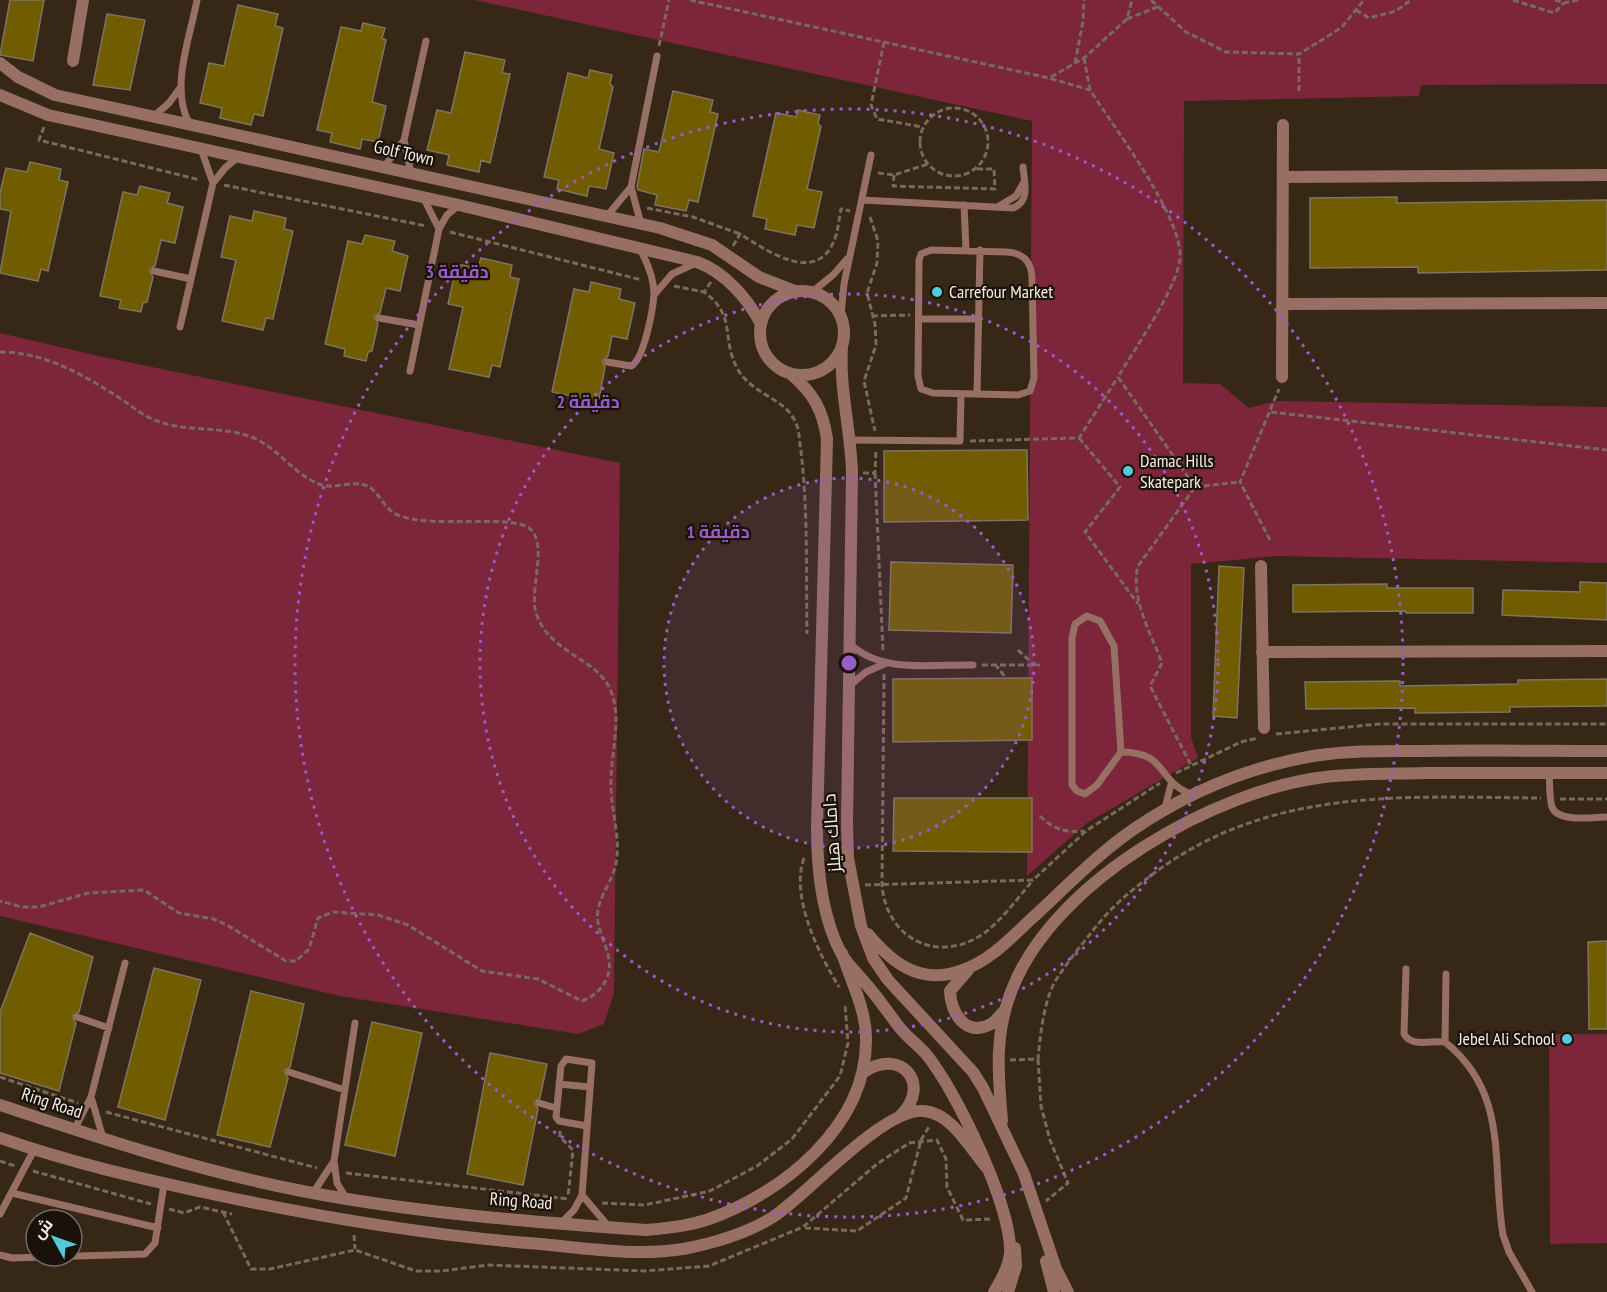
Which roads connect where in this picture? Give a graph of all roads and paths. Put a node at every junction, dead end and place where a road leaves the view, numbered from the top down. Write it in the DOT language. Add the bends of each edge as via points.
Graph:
graph roads {
  1 [pos="83,0"];
  2 [pos="197,0"];
  3 [pos="669,0"];
  4 [pos="690,0"];
  5 [pos="1083,0"];
  6 [pos="1132,0"];
  7 [pos="1151,0"];
  8 [pos="1364,0"];
  9 [pos="1411,0"];
  10 [pos="1513,0"];
  11 [pos="1555,0"];
  12 [pos="1578,0"];
  13 [pos="1564,3"];
  14 [pos="1157,7"];
  15 [pos="1356,10"];
  16 [pos="1126,19"];
  17 [pos="426,41"];
  18 [pos="884,42"];
  19 [pos="1299,54"];
  20 [pos="657,56"];
  21 [pos="1084,58"];
  22 [pos="73,61"];
  23 [pos="0,63"];
  24 [pos="1075,63"];
  25 [pos="1049,78"];
  26 [pos="180,88"];
  27 [pos="1090,90"];
  28 [pos="1299,92"];
  29 [pos="0,96"];
  30 [pos="48,115"];
  31 [pos="154,116"];
  32 [pos="189,123"];
  33 [pos="1283,125"];
  34 [pos="923,127"];
  35 [pos="404,140"];
  36 [pos="200,148"];
  37 [pos="871,155"];
  38 [pos="240,156"];
  39 [pos="928,164"];
  40 [pos="384,166"];
  41 [pos="1023,167"];
  42 [pos="975,169"];
  43 [pos="411,173"];
  44 [pos="868,173"];
  45 [pos="894,175"];
  46 [pos="1607,175"];
  47 [pos="1283,177"];
  48 [pos="213,183"];
  49 [pos="632,187"];
  50 [pos="423,197"];
  51 [pos="862,200"];
  52 [pos="964,205"];
  53 [pos="459,206"];
  54 [pos="860,213"];
  55 [pos="607,216"];
  56 [pos="641,224"];
  57 [pos="439,229"];
  58 [pos="639,247"];
  59 [pos="966,250"];
  60 [pos="980,250"];
  61 [pos="728,255"];
  62 [pos="850,255"];
  63 [pos="697,262"];
  64 [pos="154,271"];
  65 [pos="716,273"];
  66 [pos="191,279"];
  67 [pos="652,282"];
  68 [pos="661,284"];
  69 [pos="795,291"];
  70 [pos="704,292"];
  71 [pos="812,292"];
  72 [pos="654,295"];
  73 [pos="1607,303"];
  74 [pos="1282,304"];
  75 [pos="840,315"];
  76 [pos="872,316"];
  77 [pos="919,317"];
  78 [pos="379,318"];
  79 [pos="979,320"];
  80 [pos="760,324"];
  81 [pos="419,325"];
  82 [pos="180,327"];
  83 [pos="842,347"];
  84 [pos="0,352"];
  85 [pos="607,362"];
  86 [pos="410,371"];
  87 [pos="791,374"];
  88 [pos="1118,377"];
  89 [pos="1282,377"];
  90 [pos="961,394"];
  91 [pos="977,394"];
  92 [pos="1270,412"];
  93 [pos="1079,438"];
  94 [pos="851,440"];
  95 [pos="876,441"];
  96 [pos="960,441"];
  97 [pos="1607,450"];
  98 [pos="852,473"];
  99 [pos="874,473"];
  100 [pos="1240,482"];
  101 [pos="1195,487"];
  102 [pos="1270,540"];
  103 [pos="1261,566"];
  104 [pos="1140,607"];
  105 [pos="807,637"];
  106 [pos="850,644"];
  107 [pos="1018,650"];
  108 [pos="1607,651"];
  109 [pos="1262,652"];
  110 [pos="884,664"];
  111 [pos="995,664"];
  112 [pos="1033,664"];
  113 [pos="973,665"];
  114 [pos="1040,665"];
  115 [pos="1006,678"];
  116 [pos="849,686"];
  117 [pos="1607,724"];
  118 [pos="1267,733"];
  119 [pos="1607,751"];
  120 [pos="1121,752"];
  121 [pos="1191,765"];
  122 [pos="1549,773"];
  123 [pos="1607,773"];
  124 [pos="1169,781"];
  125 [pos="1193,795"];
  126 [pos="1552,799"];
  127 [pos="1607,799"];
  128 [pos="1164,810"];
  129 [pos="1040,816"];
  130 [pos="1607,817"];
  131 [pos="1086,831"];
  132 [pos="805,854"];
  133 [pos="1033,880"];
  134 [pos="855,885"];
  135 [pos="882,885"];
  136 [pos="0,901"];
  137 [pos="861,926"];
  138 [pos="842,954"];
  139 [pos="125,963"];
  140 [pos="971,967"];
  141 [pos="1406,969"];
  142 [pos="1446,974"];
  143 [pos="1005,1010"];
  144 [pos="77,1017"];
  145 [pos="355,1023"];
  146 [pos="109,1028"];
  147 [pos="1445,1042"];
  148 [pos="1038,1059"];
  149 [pos="996,1061"];
  150 [pos="289,1072"];
  151 [pos="864,1072"];
  152 [pos="0,1077"];
  153 [pos="559,1084"];
  154 [pos="590,1087"];
  155 [pos="345,1090"];
  156 [pos="539,1104"];
  157 [pos="0,1105"];
  158 [pos="90,1107"];
  159 [pos="556,1108"];
  160 [pos="936,1114"];
  161 [pos="895,1120"];
  162 [pos="561,1122"];
  163 [pos="587,1126"];
  164 [pos="1003,1129"];
  165 [pos="74,1130"];
  166 [pos="0,1138"];
  167 [pos="104,1139"];
  168 [pos="921,1140"];
  169 [pos="34,1150"];
  170 [pos="0,1161"];
  171 [pos="334,1161"];
  172 [pos="986,1167"];
  173 [pos="26,1169"];
  174 [pos="327,1171"];
  175 [pos="336,1172"];
  176 [pos="164,1184"];
  177 [pos="12,1193"];
  178 [pos="313,1193"];
  179 [pos="582,1195"];
  180 [pos="346,1198"];
  181 [pos="568,1198"];
  182 [pos="578,1203"];
  183 [pos="591,1203"];
  184 [pos="162,1207"];
  185 [pos="1036,1209"];
  186 [pos="224,1212"];
  187 [pos="0,1214"];
  188 [pos="234,1214"];
  189 [pos="1007,1219"];
  190 [pos="562,1222"];
  191 [pos="1042,1226"];
  192 [pos="609,1227"];
  193 [pos="803,1227"];
  194 [pos="158,1228"];
  195 [pos="1009,1233"];
  196 [pos="343,1234"];
  197 [pos="356,1250"];
  198 [pos="0,1255"];
  199 [pos="994,1292"];
  200 [pos="1008,1292"];
  201 [pos="1054,1292"];
  202 [pos="1068,1292"];
  203 [pos="1532,1292"];
  1 -- 22 [label="street"];
  2 -- 26 [label="lane"];
  3 -- 20 [label="path"];
  4 -- 18 [label="path"];
  5 -- 24 [label="path"];
  6 -- 16 [label="path"];
  7 -- 14 [label="path"];
  8 -- 15 [label="path"];
  9 -- 15 [label="path" via="1396,11 1369,18"];
  10 -- 13 [label="path" via="1554,13"];
  11 -- 13 [label="path"];
  12 -- 13 [label="path"];
  14 -- 16 [label="path"];
  14 -- 19 [label="path" via="1186,32 1226,52"];
  15 -- 19 [label="path" via="1341,28"];
  16 -- 21 [label="path"];
  17 -- 35 [label="lane"];
  18 -- 25 [label="path"];
  18 -- 34 [label="path" via="871,105 873,115 876,119"];
  19 -- 28 [label="path"];
  20 -- 49 [label="lane"];
  21 -- 24 [label="path"];
  21 -- 27 [label="path"];
  23 -- 31 [label="street, Golf Town" via="18,77 55,95"];
  24 -- 25 [label="path"];
  25 -- 27 [label="path"];
  26 -- 31 [label="lane"];
  26 -- 32 [label="lane"];
  27 -- 88 [label="path" via="1166,208 1176,233 1180,259 1167,295"];
  29 -- 30 [label="street"];
  30 -- 36 [label="street"];
  30 -- 48 [label="path" via="39,140"];
  31 -- 32 [label="street, Golf Town"];
  32 -- 40 [label="street, Golf Town"];
  33 -- 47 [label="street"];
  34 -- 39 [label="path" via="921,150"];
  34 -- 42 [label="path" via="935,114 951,108 976,115 988,138 985,155"];
  35 -- 40 [label="lane"];
  35 -- 43 [label="lane"];
  36 -- 38 [label="street"];
  36 -- 48 [label="lane"];
  37 -- 44 [label="lane"];
  38 -- 48 [label="lane"];
  38 -- 50 [label="street"];
  39 -- 42 [label="path" via="950,176"];
  39 -- 45 [label="path"];
  40 -- 43 [label="street, Golf Town"];
  41 -- 52 [label="lane" via="1026,195 1020,206"];
  42 -- 45 [label="path" via="994,169 995,189 893,186"];
  43 -- 55 [label="street, Golf Town"];
  44 -- 45 [label="path"];
  44 -- 51 [label="lane"];
  46 -- 47 [label="street"];
  47 -- 74 [label="street"];
  48 -- 57 [label="path"];
  48 -- 66 [label="lane"];
  49 -- 55 [label="lane"];
  49 -- 56 [label="lane"];
  50 -- 53 [label="street"];
  50 -- 57 [label="lane"];
  51 -- 52 [label="lane"];
  51 -- 54 [label="lane"];
  52 -- 59 [label="lane"];
  53 -- 57 [label="lane" via="447,215"];
  53 -- 58 [label="street"];
  54 -- 61 [label="path" via="841,209 833,242 812,261 784,260 740,234"];
  54 -- 62 [label="lane"];
  54 -- 76 [label="path" via="870,216 878,241 877,262 867,293"];
  55 -- 56 [label="street, Golf Town"];
  56 -- 61 [label="street, Golf Town" via="699,240"];
  57 -- 67 [label="path"];
  57 -- 81 [label="lane"];
  58 -- 63 [label="street"];
  58 -- 67 [label="lane"];
  59 -- 60 [label="lane"];
  59 -- 77 [label="lane" via="931,250 921,254"];
  60 -- 79 [label="lane"];
  60 -- 91 [label="lane" via="1017,253 1031,267 1034,378 1030,391 1024,394"];
  61 -- 69 [label="street, Golf Town" via="759,277"];
  62 -- 71 [label="lane"];
  62 -- 75 [label="lane"];
  63 -- 65 [label="street"];
  63 -- 68 [label="lane"];
  64 -- 66 [label="lane"];
  65 -- 70 [label="path"];
  65 -- 80 [label="street" via="742,296"];
  66 -- 82 [label="lane"];
  67 -- 72 [label="lane"];
  68 -- 70 [label="path"];
  68 -- 72 [label="lane"];
  69 -- 71 [label="street"];
  69 -- 80 [label="street" via="773,303"];
  70 -- 105 [label="path" via="724,311 730,350 739,371 753,388 789,412 798,428 803,472"];
  71 -- 75 [label="street" via="829,300"];
  72 -- 85 [label="lane" via="639,360 627,366"];
  73 -- 74 [label="street"];
  74 -- 89 [label="street"];
  75 -- 83 [label="street" via="845,336"];
  76 -- 77 [label="path"];
  76 -- 95 [label="path" via="876,345 864,381"];
  77 -- 79 [label="lane"];
  77 -- 90 [label="lane" via="921,389"];
  78 -- 81 [label="lane"];
  79 -- 91 [label="lane"];
  80 -- 87 [label="street" via="766,355 772,364"];
  81 -- 86 [label="lane"];
  83 -- 87 [label="street" via="835,361 822,371 807,376"];
  83 -- 94 [label="street, داماك هيلز"];
  84 -- 136 [label="path" via="40,357 83,375 149,417 175,428 224,430 258,440 306,477 323,485 369,486 386,507 403,517 460,523 520,523 531,529 537,537 539,552 535,610 542,627 559,646 597,670 613,697 615,744 611,784 617,861 598,910 609,975 594,996 582,1001 538,979 482,971 408,925 378,915 333,912 318,918 309,949 296,961 286,961 227,925 179,913 144,890 88,893 39,907"];
  87 -- 138 [label="street, داماك هيلز" via="817,402 827,439 817,857 829,920"];
  88 -- 93 [label="path"];
  88 -- 101 [label="path"];
  89 -- 92 [label="path"];
  90 -- 91 [label="lane"];
  90 -- 96 [label="lane"];
  92 -- 97 [label="path"];
  92 -- 100 [label="path"];
  93 -- 96 [label="path"];
  93 -- 104 [label="path" via="1120,487 1085,532"];
  94 -- 95 [label="lane"];
  94 -- 98 [label="street, داماك هيلز"];
  95 -- 96 [label="lane"];
  95 -- 99 [label="path"];
  98 -- 99 [label="path"];
  98 -- 106 [label="street, داماك هيلز"];
  99 -- 110 [label="path"];
  100 -- 101 [label="path"];
  100 -- 102 [label="path"];
  101 -- 104 [label="path" via="1138,566 1134,581"];
  103 -- 109 [label="street"];
  104 -- 121 [label="path" via="1162,663 1150,686"];
  106 -- 110 [label="lane" via="866,657"];
  106 -- 116 [label="street, داماك هيلز"];
  107 -- 112 [label="path"];
  108 -- 109 [label="street"];
  109 -- 118 [label="street"];
  110 -- 113 [label="lane"];
  110 -- 116 [label="lane"];
  110 -- 135 [label="path"];
  111 -- 112 [label="path"];
  111 -- 113 [label="path"];
  111 -- 115 [label="path"];
  112 -- 114 [label="path"];
  116 -- 134 [label="street, داماك هيلز" via="848,858"];
  117 -- 118 [label="path" via="1379,724"];
  118 -- 121 [label="path"];
  119 -- 125 [label="street" via="1364,752 1314,756 1266,766"];
  120 -- 120 [label="lane" via="1114,646 1100,621 1087,616 1072,631 1071,785 1085,794 1091,792"];
  120 -- 124 [label="lane" via="1146,755"];
  121 -- 124 [label="path"];
  122 -- 123 [label="street"];
  122 -- 126 [label="lane"];
  122 -- 143 [label="street" via="1326,777 1278,785 1232,800 1188,820 1106,873 1043,935 1013,986"];
  124 -- 125 [label="lane"];
  124 -- 128 [label="lane"];
  124 -- 131 [label="path"];
  125 -- 128 [label="street"];
  126 -- 127 [label="path"];
  126 -- 130 [label="lane" via="1552,806 1562,816"];
  126 -- 148 [label="path" via="1377,798 1283,811 1223,831 1166,864 1107,912 1054,982 1040,1034"];
  128 -- 140 [label="street" via="1095,860 1015,935"];
  129 -- 131 [label="path" via="1059,830"];
  131 -- 133 [label="path"];
  132 -- 183 [label="path" via="800,886 816,947 844,996 848,1043 840,1076 792,1139 757,1166 710,1191 645,1205"];
  133 -- 135 [label="path"];
  133 -- 135 [label="path" via="983,934 965,943 941,947 918,942 899,929 887,912"];
  134 -- 135 [label="path"];
  134 -- 137 [label="street, داماك هيلز"];
  137 -- 140 [label="street" via="894,963 913,972 931,977"];
  137 -- 164 [label="street, داماك هيلز" via="873,958 888,980 973,1072"];
  138 -- 151 [label="street, Ring Road" via="863,1012 867,1040"];
  138 -- 172 [label="street, داماك هيلز" via="927,1056 957,1106"];
  139 -- 146 [label="lane"];
  140 -- 143 [label="street" via="950,991 951,1007 960,1021 973,1027 990,1025"];
  141 -- 147 [label="lane" via="1404,1034 1413,1042"];
  142 -- 147 [label="lane"];
  143 -- 149 [label="street"];
  144 -- 146 [label="lane"];
  145 -- 155 [label="lane"];
  146 -- 158 [label="lane"];
  147 -- 203 [label="lane" via="1475,1077 1490,1104 1503,1235"];
  148 -- 149 [label="path"];
  148 -- 185 [label="path" via="1041,1106 1068,1183"];
  149 -- 164 [label="street"];
  150 -- 155 [label="lane"];
  151 -- 161 [label="street" via="888,1062 910,1075 914,1083 913,1100"];
  151 -- 192 [label="street, Ring Road" via="851,1105 833,1131 789,1176 764,1193 708,1220 677,1227"];
  152 -- 158 [label="path"];
  153 -- 154 [label="lane"];
  153 -- 154 [label="lane" via="561,1066 570,1058 592,1063"];
  153 -- 159 [label="lane"];
  154 -- 163 [label="lane"];
  155 -- 171 [label="lane"];
  156 -- 159 [label="lane"];
  157 -- 165 [label="street, Ring Road"];
  158 -- 165 [label="lane"];
  158 -- 167 [label="lane"];
  158 -- 174 [label="path"];
  159 -- 162 [label="lane" via="556,1117"];
  160 -- 161 [label="street" via="923,1110"];
  160 -- 168 [label="path"];
  160 -- 172 [label="street" via="951,1124"];
  161 -- 176 [label="street" via="870,1134 772,1217 712,1243 679,1249 605,1250 417,1232 293,1212"];
  162 -- 163 [label="lane"];
  162 -- 181 [label="path" via="560,1137 573,1150"];
  163 -- 179 [label="lane"];
  164 -- 185 [label="street, داماك هيلز"];
  165 -- 167 [label="street, Ring Road"];
  166 -- 169 [label="street"];
  167 -- 178 [label="street, Ring Road" via="180,1163"];
  168 -- 189 [label="path" via="937,1140 945,1159 947,1187 963,1220"];
  168 -- 193 [label="path" via="909,1143 877,1164"];
  168 -- 193 [label="path" via="906,1198 857,1231"];
  169 -- 173 [label="lane"];
  169 -- 176 [label="street" via="67,1162"];
  170 -- 173 [label="path"];
  171 -- 174 [label="lane"];
  171 -- 175 [label="lane"];
  172 -- 189 [label="street, داماك هيلز"];
  173 -- 177 [label="lane"];
  173 -- 184 [label="path"];
  174 -- 178 [label="lane"];
  175 -- 180 [label="lane"];
  175 -- 181 [label="path"];
  176 -- 184 [label="lane"];
  177 -- 187 [label="lane"];
  177 -- 194 [label="lane"];
  178 -- 180 [label="street, Ring Road"];
  179 -- 182 [label="lane"];
  179 -- 183 [label="lane"];
  180 -- 190 [label="street, Ring Road" via="454,1215"];
  181 -- 182 [label="path"];
  182 -- 190 [label="lane"];
  183 -- 192 [label="lane"];
  184 -- 186 [label="path" via="184,1214 200,1208"];
  184 -- 194 [label="lane"];
  185 -- 191 [label="street, داماك هيلز"];
  186 -- 188 [label="path"];
  186 -- 197 [label="path" via="251,1269 270,1269"];
  189 -- 195 [label="street, داماك هيلز"];
  190 -- 192 [label="street, Ring Road"];
  191 -- 201 [label="street"];
  191 -- 202 [label="street, داماك هيلز"];
  193 -- 197 [label="path" via="709,1266 644,1271 488,1265 416,1271"];
  194 -- 198 [label="lane" via="155,1242 145,1254 12,1258"];
  195 -- 199 [label="street, داماك هيلز" via="1010,1255"];
  195 -- 200 [label="street" via="1016,1255"];
  196 -- 197 [label="path" via="354,1236"];
}
